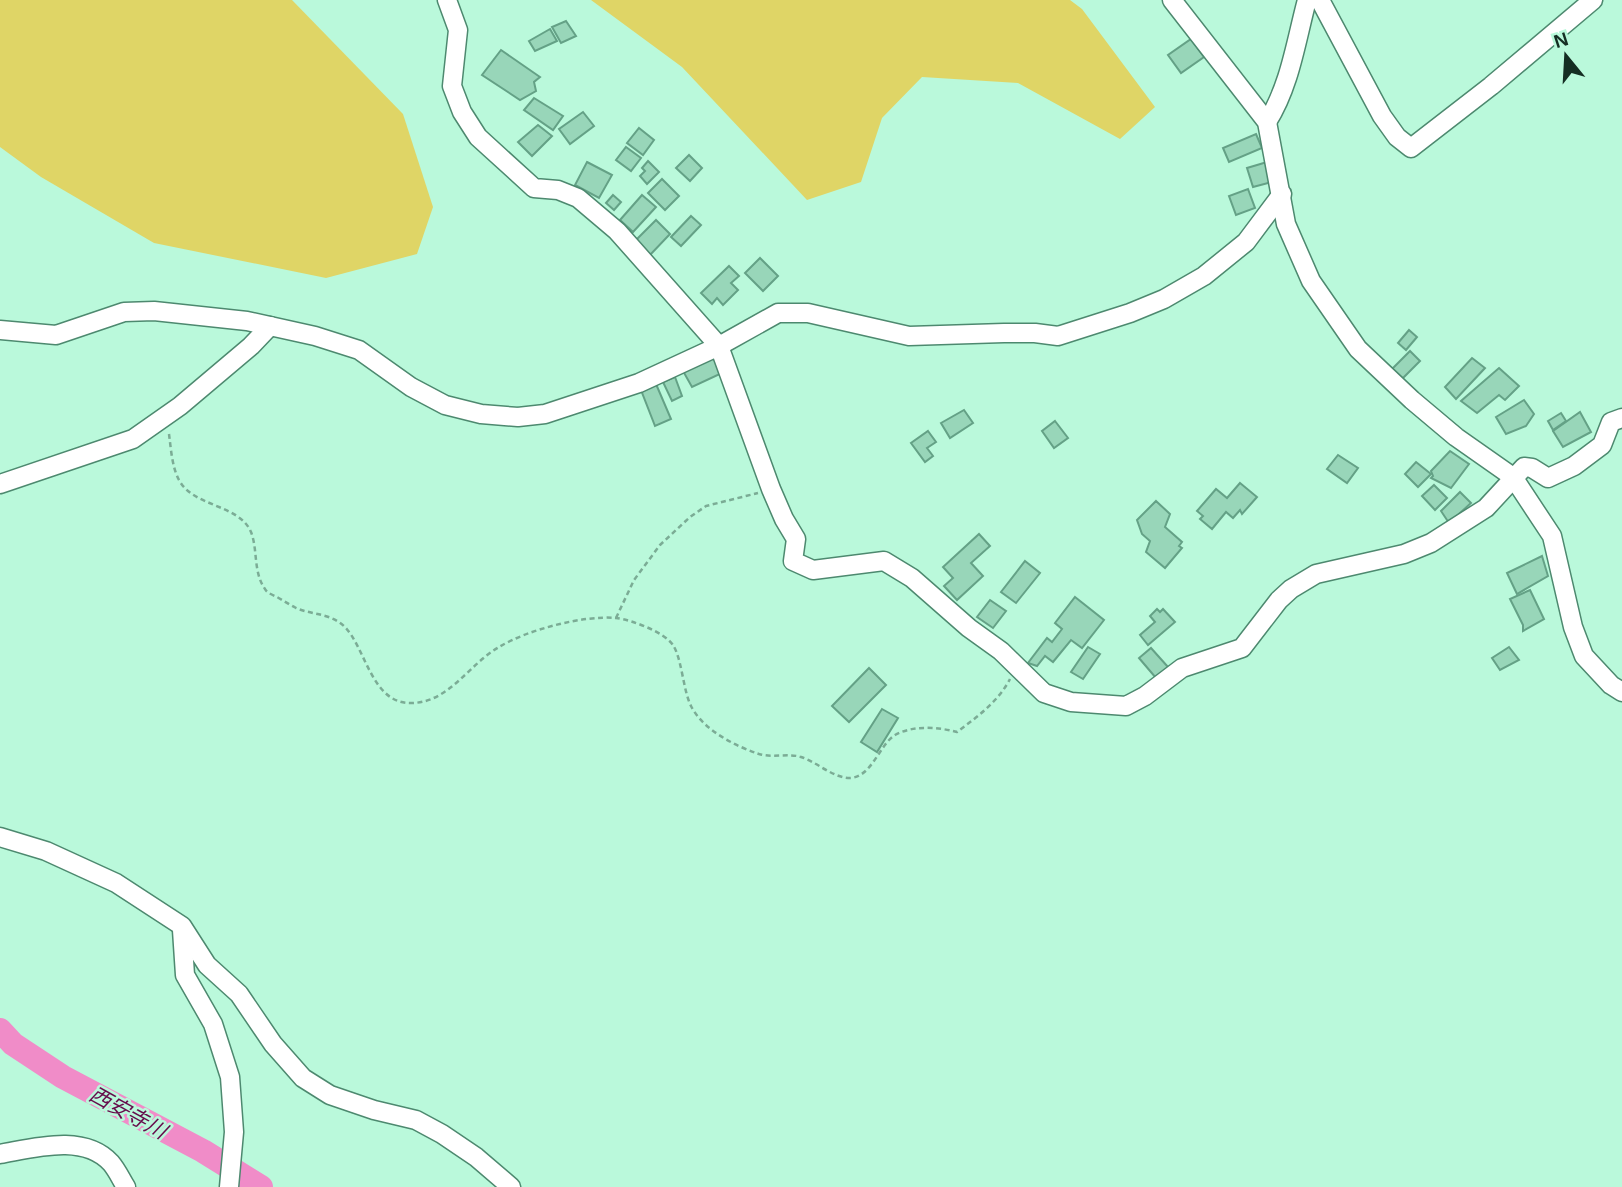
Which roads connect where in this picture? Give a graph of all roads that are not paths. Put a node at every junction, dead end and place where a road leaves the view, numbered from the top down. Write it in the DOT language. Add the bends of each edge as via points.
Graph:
graph roads {
  1 [pos="447,0"];
  2 [pos="1172,0"];
  3 [pos="1307,0"];
  4 [pos="1320,0"];
  5 [pos="1592,0"];
  6 [pos="1267,122"];
  7 [pos="1282,194"];
  8 [pos="270,326"];
  9 [pos="0,330"];
  10 [pos="719,346"];
  11 [pos="1622,418"];
  12 [pos="1513,477"];
  13 [pos="0,484"];
  14 [pos="1622,692"];
  15 [pos="0,837"];
  16 [pos="182,926"];
  17 [pos="0,1154"];
  18 [pos="126,1187"];
  19 [pos="229,1187"];
  20 [pos="511,1187"];
  1 -- 10 [label="street" via="458,30 452,86 478,137 534,188 579,198 618,231"];
  2 -- 6 [label="street"];
  3 -- 6 [label="street" via="1290,73"];
  4 -- 5 [label="street" via="1382,116 1411,148 1466,108"];
  6 -- 7 [label="street"];
  7 -- 10 [label="street" via="1246,242 1204,276 1164,299 1058,336 909,337 808,313 778,313"];
  7 -- 12 [label="street" via="1286,224 1311,281 1358,349 1456,437"];
  8 -- 9 [label="street" via="153,311 124,312 56,335"];
  8 -- 10 [label="street" via="359,350 445,405 518,417 545,414 639,383"];
  8 -- 13 [label="street" via="133,439"];
  10 -- 12 [label="street" via="771,489 796,539 793,561 813,570 884,561 912,578 1001,651 1044,693 1071,702 1126,706 1182,668 1242,648 1279,600 1308,579 1404,554 1431,542 1486,508"];
  11 -- 12 [label="street" via="1611,422 1602,445 1574,466 1548,478 1524,467"];
  12 -- 14 [label="street" via="1552,536 1584,656"];
  15 -- 16 [label="street" via="46,851 116,883"];
  16 -- 19 [label="street" via="186,975 213,1024 230,1077 234,1132"];
  16 -- 20 [label="street" via="207,965 239,994 303,1078 330,1095 416,1120 443,1134"];
  17 -- 18 [label="street" via="74,1145 90,1149 111,1162"];
}
